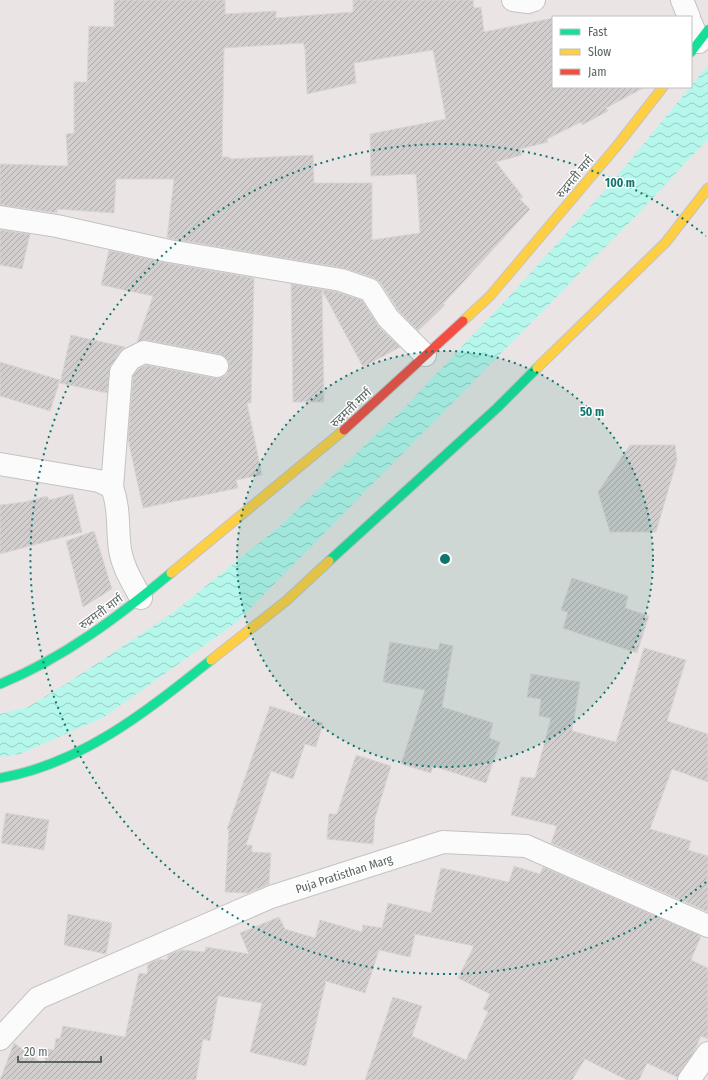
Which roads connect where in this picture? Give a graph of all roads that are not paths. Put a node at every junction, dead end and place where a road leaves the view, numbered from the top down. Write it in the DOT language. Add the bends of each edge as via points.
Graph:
graph roads {
  1 [pos="513,0"];
  2 [pos="534,0"];
  3 [pos="682,0"];
  4 [pos="689,16"];
  5 [pos="663,88"];
  6 [pos="708,188"];
  7 [pos="0,217"];
  8 [pos="425,355"];
  9 [pos="217,366"];
  10 [pos="0,464"];
  11 [pos="112,486"];
  12 [pos="141,598"];
  13 [pos="0,684"];
  14 [pos="0,778"];
  15 [pos="708,926"];
  16 [pos="0,1039"];
  17 [pos="708,1053"];
  18 [pos="689,1080"];
  1 -- 2 [label="street"];
  3 -- 4 [label="street"];
  5 -- 8 [label="street, रुद्रमती मार्ग" via="490,296"];
  6 -- 14 [label="street" via="666,242 497,408 286,601 141,715 70,757 24,774"];
  7 -- 8 [label="street" via="57,226 169,251 316,275 356,285 370,290 388,318"];
  8 -- 12 [label="street, रुद्रमती मार्ग" via="332,441"];
  9 -- 11 [label="street" via="144,352 130,359 122,372"];
  10 -- 11 [label="street" via="99,480"];
  11 -- 12 [label="street" via="118,502 120,550 124,567"];
  12 -- 13 [label="street, रुद्रमती मार्ग" via="76,645 27,673"];
  15 -- 16 [label="street, Puja Pratisthan Marg" via="526,846 443,842 271,897 38,998"];
  17 -- 18 [label="street"];
}
